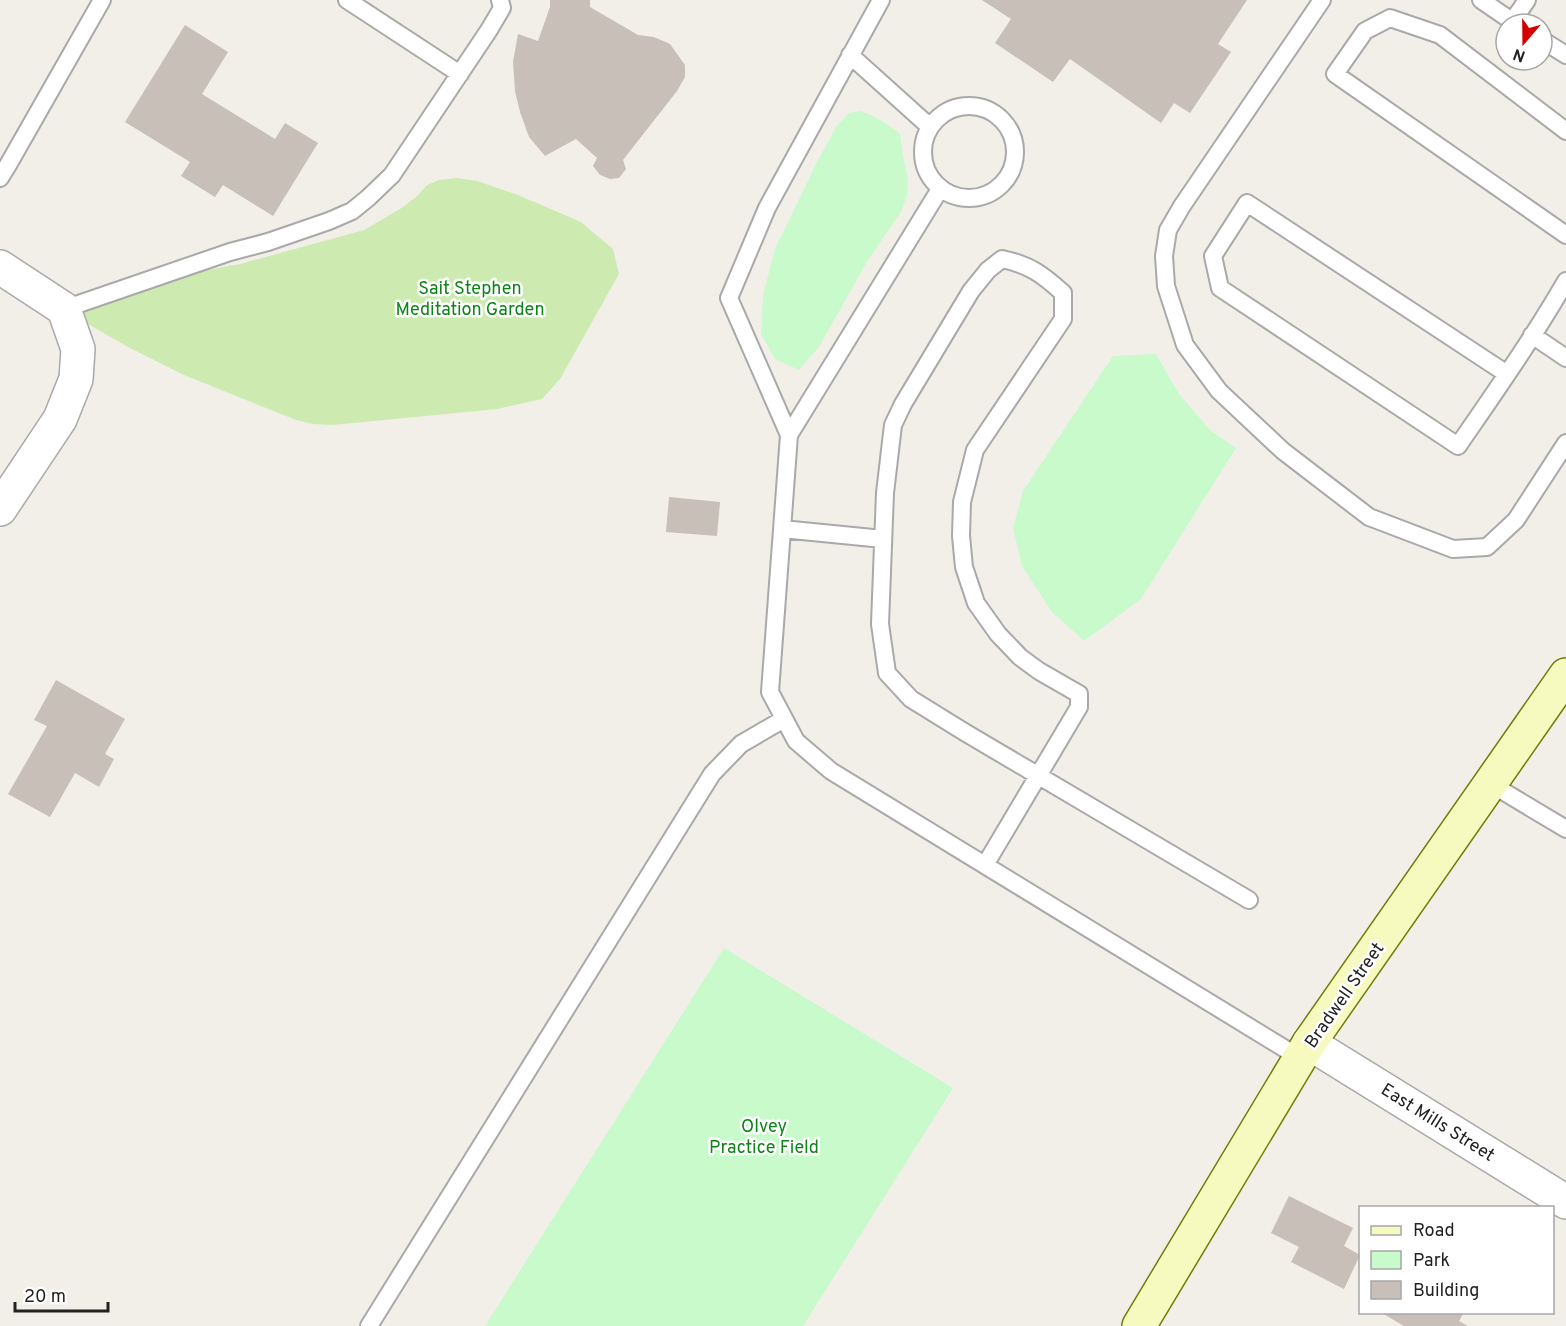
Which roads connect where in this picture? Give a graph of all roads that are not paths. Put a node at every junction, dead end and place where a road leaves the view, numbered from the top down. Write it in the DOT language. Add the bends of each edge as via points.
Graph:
graph roads {
  1 [pos="102,0"];
  2 [pos="347,0"];
  3 [pos="500,0"];
  4 [pos="881,0"];
  5 [pos="1322,0"];
  6 [pos="1481,0"];
  7 [pos="1498,12"];
  8 [pos="850,55"];
  9 [pos="460,74"];
  10 [pos="930,127"];
  11 [pos="1566,131"];
  12 [pos="0,178"];
  13 [pos="940,189"];
  14 [pos="1566,235"];
  15 [pos="0,267"];
  16 [pos="1564,289"];
  17 [pos="64,309"];
  18 [pos="1532,336"];
  19 [pos="1566,358"];
  20 [pos="1506,374"];
  21 [pos="789,435"];
  22 [pos="1566,443"];
  23 [pos="0,509"];
  24 [pos="782,529"];
  25 [pos="883,539"];
  26 [pos="1566,675"];
  27 [pos="784,718"];
  28 [pos="1039,775"];
  29 [pos="1491,784"];
  30 [pos="1566,829"];
  31 [pos="985,865"];
  32 [pos="1249,900"];
  33 [pos="1305,1051"];
  34 [pos="1566,1202"];
  35 [pos="369,1326"];
  36 [pos="1139,1326"];
  1 -- 12 [label="lane"];
  2 -- 9 [label="lane"];
  3 -- 9 [label="lane" via="502,8"];
  4 -- 8 [label="lane"];
  5 -- 22 [label="lane" via="1168,230 1164,256 1166,286 1185,345 1227,399 1283,451 1361,511 1453,549 1487,547 1516,520"];
  6 -- 7 [label="lane"];
  8 -- 10 [label="lane"];
  8 -- 21 [label="lane" via="767,208 729,298"];
  9 -- 17 [label="lane" via="392,175 352,211"];
  10 -- 13 [label="lane" via="922,149 926,171"];
  10 -- 13 [label="lane" via="942,114 960,107 978,107 995,114 1008,127 1015,143 1015,162 1008,179 988,195 963,199"];
  11 -- 14 [label="lane" via="1440,35 1390,18 1365,31 1335,74"];
  13 -- 21 [label="lane"];
  15 -- 17 [label="street"];
  16 -- 18 [label="lane"];
  17 -- 23 [label="street" via="78,349 76,379 60,419"];
  18 -- 19 [label="lane"];
  18 -- 20 [label="lane"];
  20 -- 20 [label="lane" via="1458,446 1220,288 1213,256 1247,203"];
  21 -- 24 [label="lane"];
  24 -- 25 [label="lane"];
  24 -- 27 [label="lane" via="770,692"];
  25 -- 28 [label="lane" via="880,624 887,673 911,699"];
  25 -- 28 [label="lane" via="893,425 903,404 976,284 1002,259 1021,263 1063,293 1063,319 975,450 962,502 961,536 964,567 976,603 998,634 1020,657 1079,694 1079,707"];
  26 -- 29 [label="street, Bradwell Street"];
  27 -- 31 [label="lane" via="796,741 831,771"];
  27 -- 35 [label="lane" via="741,744 712,774"];
  28 -- 31 [label="lane"];
  28 -- 32 [label="lane"];
  29 -- 30 [label="lane"];
  29 -- 33 [label="street, Bradwell Street"];
  31 -- 33 [label="lane"];
  33 -- 34 [label="street, East Mills Street"];
  33 -- 36 [label="street, Bradwell Street"];
}
